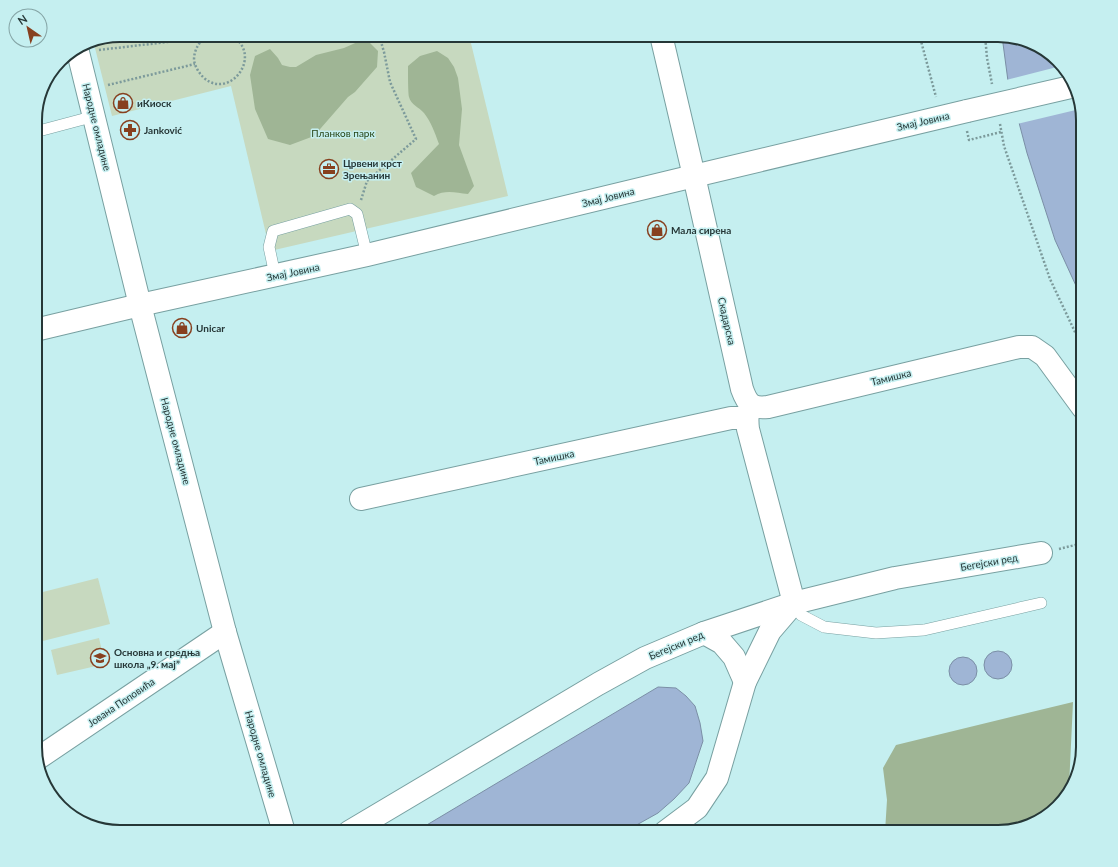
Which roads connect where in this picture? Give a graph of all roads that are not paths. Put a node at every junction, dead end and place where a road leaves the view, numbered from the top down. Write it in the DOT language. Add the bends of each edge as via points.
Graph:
graph roads {
  1 [pos="663,42"];
  2 [pos="79,54"];
  3 [pos="1069,87"];
  4 [pos="95,116"];
  5 [pos="42,130"];
  6 [pos="694,176"];
  7 [pos="367,255"];
  8 [pos="275,275"];
  9 [pos="140,305"];
  10 [pos="42,328"];
  11 [pos="1076,398"];
  12 [pos="749,412"];
  13 [pos="361,499"];
  14 [pos="1041,552"];
  15 [pos="794,603"];
  16 [pos="1040,603"];
  17 [pos="225,632"];
  18 [pos="704,633"];
  19 [pos="745,682"];
  20 [pos="43,755"];
  21 [pos="282,825"];
  22 [pos="361,825"];
  23 [pos="674,825"];
  1 -- 6 [label="street, Скадарска"];
  2 -- 4 [label="street, Народне омладине"];
  3 -- 6 [label="street, Змај Јовина, bridge"];
  4 -- 5 [label="lane"];
  4 -- 9 [label="street, Народне омладине"];
  6 -- 7 [label="street, Змај Јовина"];
  6 -- 12 [label="street, Скадарска"];
  7 -- 8 [label="street, Змај Јовина"];
  7 -- 8 [label="lane" via="357,214 350,209 273,231 269,247"];
  8 -- 9 [label="street, Змај Јовина"];
  9 -- 10 [label="street, Змај Јовина"];
  9 -- 17 [label="street, Народне омладине"];
  11 -- 12 [label="street, Тамишка" via="1045,356 1032,347 1019,347"];
  12 -- 13 [label="street, Тамишка"];
  12 -- 15 [label="street, Скадарска" via="748,429"];
  14 -- 15 [label="street, Бегејски ред" via="895,578"];
  15 -- 16 [label="lane" via="801,615 824,627 876,633 924,630"];
  15 -- 18 [label="street, Бегејски ред"];
  15 -- 19 [label="street" via="770,631"];
  17 -- 20 [label="street, Јована Поповића"];
  17 -- 21 [label="street, Народне омладине"];
  18 -- 19 [label="street" via="722,643 734,657"];
  18 -- 22 [label="street, Бегејски ред" via="645,658 598,684"];
  19 -- 23 [label="street" via="717,778 697,808"];
}
